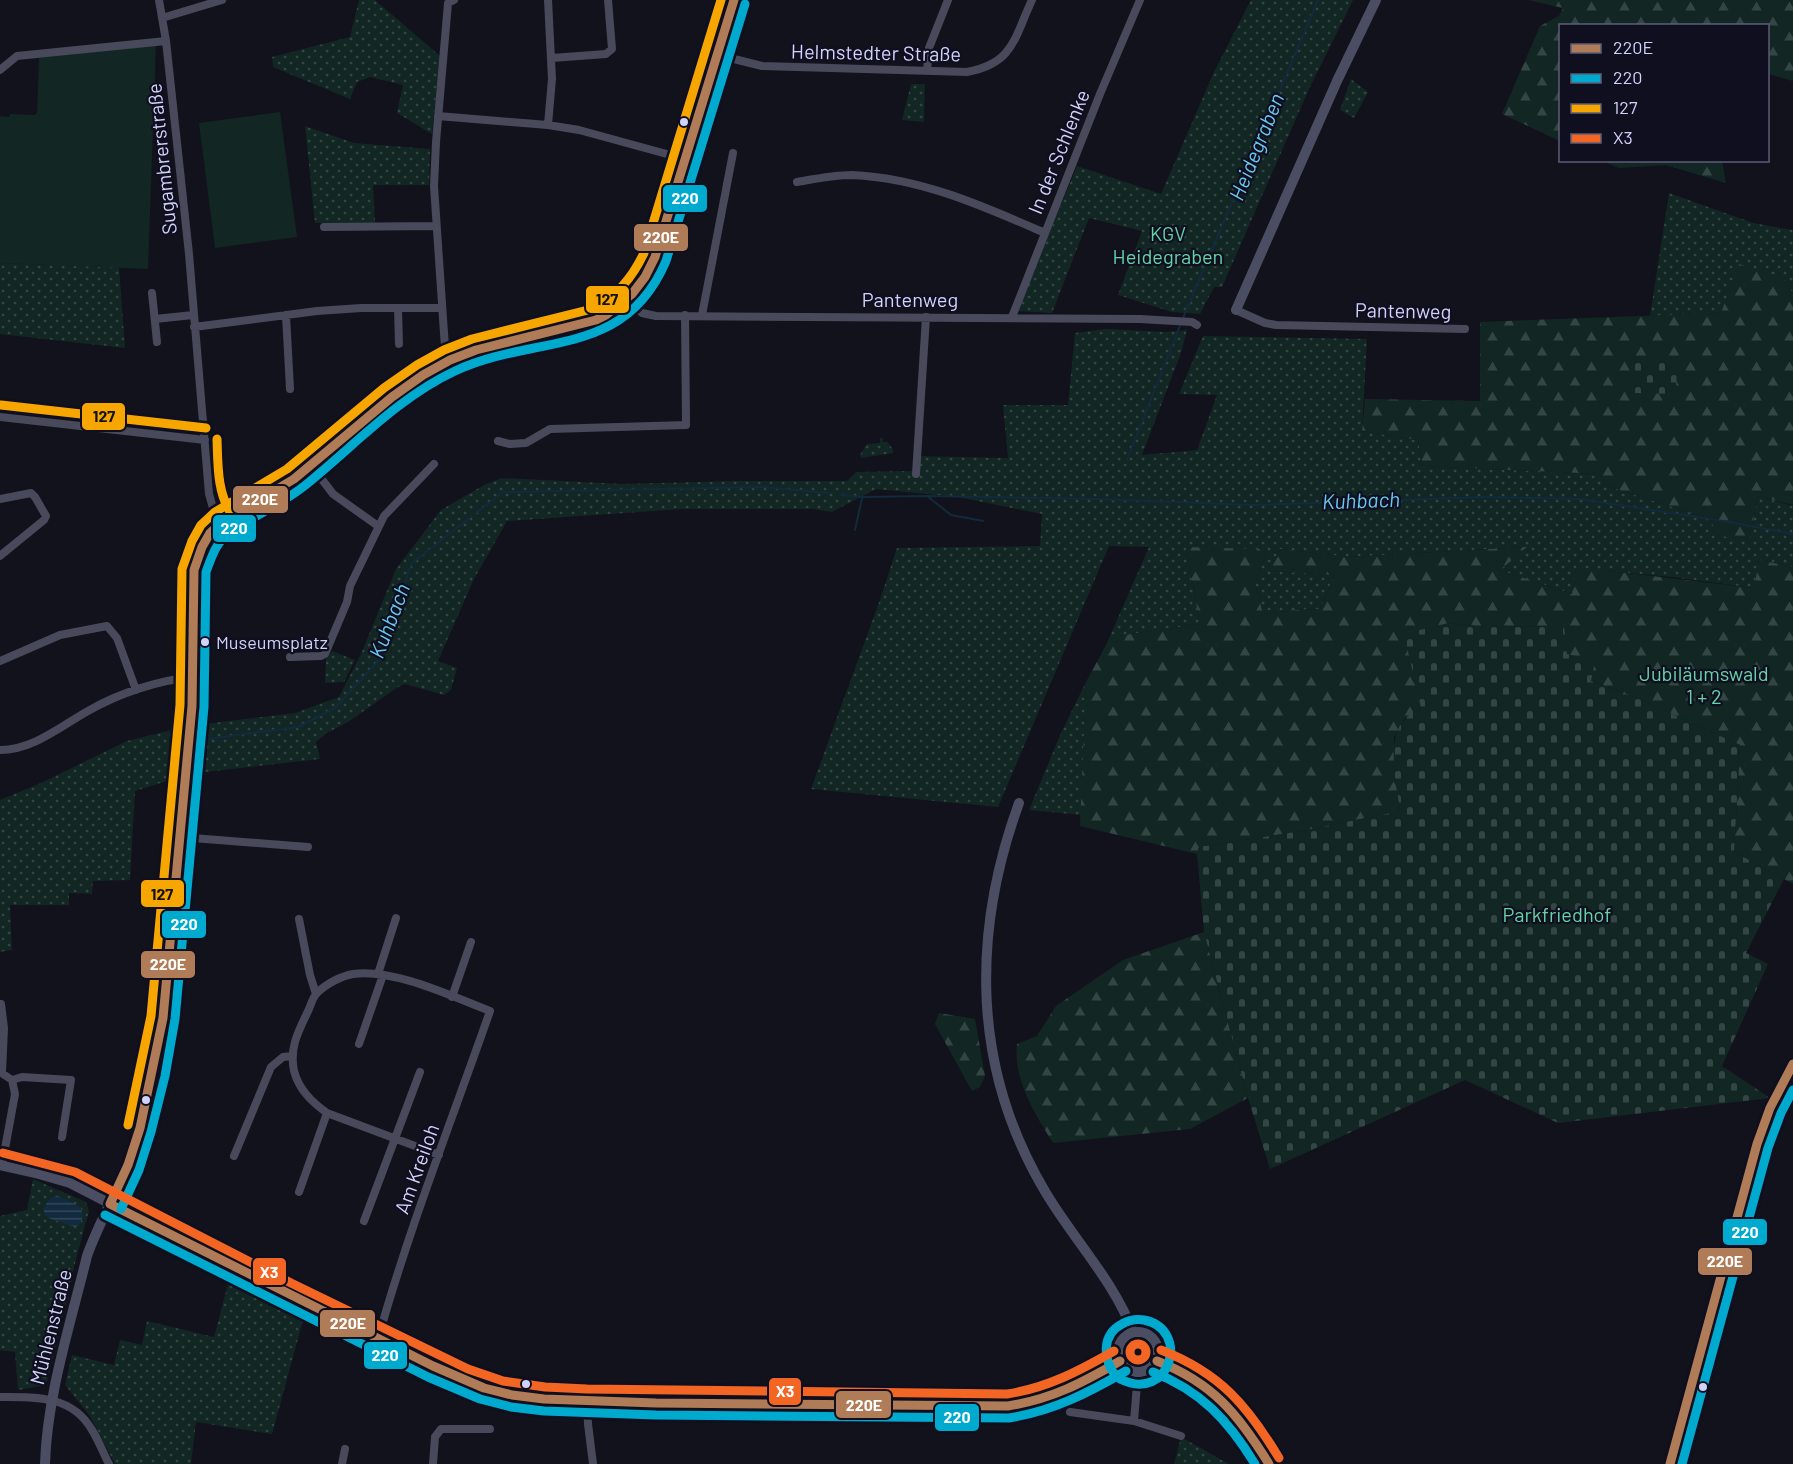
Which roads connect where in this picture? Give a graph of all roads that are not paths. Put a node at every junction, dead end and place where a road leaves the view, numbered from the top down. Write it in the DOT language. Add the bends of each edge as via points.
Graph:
graph roads {
  1 [pos="159,0"];
  2 [pos="222,0"];
  3 [pos="548,0"];
  4 [pos="608,0"];
  5 [pos="734,0"];
  6 [pos="948,0"];
  7 [pos="1032,0"];
  8 [pos="1140,0"];
  9 [pos="1376,0"];
  10 [pos="451,1"];
  11 [pos="162,18"];
  12 [pos="166,41"];
  13 [pos="718,55"];
  14 [pos="552,58"];
  15 [pos="0,69"];
  16 [pos="927,71"];
  17 [pos="438,116"];
  18 [pos="548,125"];
  19 [pos="733,153"];
  20 [pos="685,159"];
  21 [pos="796,182"];
  22 [pos="435,226"];
  23 [pos="324,227"];
  24 [pos="1045,233"];
  25 [pos="152,293"];
  26 [pos="628,301"];
  27 [pos="398,308"];
  28 [pos="442,308"];
  29 [pos="1236,310"];
  30 [pos="193,315"];
  31 [pos="286,315"];
  32 [pos="686,315"];
  33 [pos="702,315"];
  34 [pos="926,317"];
  35 [pos="1012,318"];
  36 [pos="155,319"];
  37 [pos="1193,324"];
  38 [pos="195,327"];
  39 [pos="1465,329"];
  40 [pos="157,342"];
  41 [pos="399,344"];
  42 [pos="446,362"];
  43 [pos="290,389"];
  44 [pos="0,417"];
  45 [pos="205,440"];
  46 [pos="498,441"];
  47 [pos="434,464"];
  48 [pos="311,465"];
  49 [pos="916,474"];
  50 [pos="0,499"];
  51 [pos="222,522"];
  52 [pos="378,526"];
  53 [pos="0,556"];
  54 [pos="290,657"];
  55 [pos="0,661"];
  56 [pos="194,677"];
  57 [pos="136,690"];
  58 [pos="0,750"];
  59 [pos="1018,803"];
  60 [pos="180,837"];
  61 [pos="308,847"];
  62 [pos="396,918"];
  63 [pos="299,919"];
  64 [pos="471,942"];
  65 [pos="380,975"];
  66 [pos="316,994"];
  67 [pos="452,997"];
  68 [pos="1,1004"];
  69 [pos="359,1044"];
  70 [pos="292,1056"];
  71 [pos="1793,1064"];
  72 [pos="1,1072"];
  73 [pos="420,1072"];
  74 [pos="12,1080"];
  75 [pos="327,1113"];
  76 [pos="62,1137"];
  77 [pos="395,1139"];
  78 [pos="439,1155"];
  79 [pos="234,1156"];
  80 [pos="1,1165"];
  81 [pos="299,1192"];
  82 [pos="110,1204"];
  83 [pos="364,1221"];
  84 [pos="1133,1332"];
  85 [pos="378,1339"];
  86 [pos="1120,1361"];
  87 [pos="1157,1361"];
  88 [pos="1138,1372"];
  89 [pos="0,1397"];
  90 [pos="52,1399"];
  91 [pos="588,1401"];
  92 [pos="1070,1412"];
  93 [pos="1134,1421"];
  94 [pos="490,1429"];
  95 [pos="1181,1436"];
  96 [pos="345,1449"];
  97 [pos="45,1464"];
  98 [pos="109,1464"];
  99 [pos="342,1464"];
  100 [pos="433,1464"];
  101 [pos="593,1464"];
  102 [pos="1269,1464"];
  103 [pos="1670,1464"];
  1 -- 11 [label="street, Sugambrerstraße"];
  2 -- 11 [label="street"];
  3 -- 14 [label="street"];
  4 -- 14 [label="street" via="612,49 606,54"];
  5 -- 13 [label="main road"];
  6 -- 16 [label="street" via="929,48"];
  7 -- 16 [label="street, Helmstedter Straße" via="1010,50 994,64 967,72"];
  8 -- 24 [label="street, In der Schlenke"];
  9 -- 29 [label="main road"];
  10 -- 17 [label="street"];
  11 -- 12 [label="street, Sugambrerstraße"];
  12 -- 15 [label="street" via="17,56"];
  12 -- 30 [label="street, Sugambrerstraße"];
  13 -- 16 [label="street, Helmstedter Straße" via="762,66"];
  13 -- 20 [label="main road"];
  14 -- 18 [label="street"];
  17 -- 18 [label="street"];
  17 -- 22 [label="street"];
  18 -- 20 [label="street" via="609,137"];
  19 -- 33 [label="street"];
  20 -- 26 [label="main road" via="655,257 644,281"];
  21 -- 24 [label="street" via="849,175 910,182"];
  22 -- 23 [label="street"];
  22 -- 28 [label="street"];
  24 -- 35 [label="street, In der Schlenke"];
  25 -- 36 [label="street"];
  26 -- 32 [label="street, Pantenweg" via="650,316"];
  26 -- 42 [label="main road, Mühlenstraße" via="590,322 476,350"];
  27 -- 28 [label="street"];
  27 -- 31 [label="street"];
  27 -- 41 [label="street"];
  28 -- 42 [label="street"];
  29 -- 39 [label="street, Pantenweg" via="1276,325"];
  30 -- 36 [label="street"];
  30 -- 38 [label="street, Sugambrerstraße"];
  31 -- 38 [label="street"];
  31 -- 43 [label="street"];
  32 -- 33 [label="street, Pantenweg"];
  32 -- 46 [label="street" via="686,425 550,429 526,443"];
  33 -- 34 [label="street, Pantenweg"];
  34 -- 35 [label="street, Pantenweg"];
  34 -- 49 [label="street"];
  35 -- 37 [label="street, Pantenweg" via="1140,319"];
  36 -- 40 [label="street"];
  38 -- 45 [label="street, Sugambrerstraße"];
  42 -- 48 [label="main road, Mühlenstraße" via="392,397"];
  44 -- 45 [label="street"];
  45 -- 51 [label="street, Sugambrerstraße" via="211,501"];
  47 -- 52 [label="street"];
  48 -- 51 [label="main road, Mühlenstraße" via="276,491"];
  48 -- 52 [label="street" via="333,494"];
  50 -- 53 [label="street" via="33,494 46,516"];
  51 -- 56 [label="main road, Mühlenstraße" via="207,537 194,570"];
  52 -- 54 [label="street" via="325,654"];
  55 -- 57 [label="street" via="60,635 107,626 117,638"];
  56 -- 57 [label="street"];
  56 -- 60 [label="main road, Mühlenstraße"];
  57 -- 58 [label="street" via="90,709 41,738"];
  59 -- 84 [label="main road" via="990,910 986,989 995,1064 1005,1105 1033,1169 1120,1302"];
  60 -- 61 [label="street"];
  60 -- 82 [label="main road, Mühlenstraße" via="153,1073 135,1148"];
  62 -- 65 [label="street"];
  63 -- 66 [label="street"];
  64 -- 67 [label="street"];
  65 -- 66 [label="street" via="353,974"];
  65 -- 67 [label="street"];
  65 -- 69 [label="street"];
  66 -- 70 [label="street" via="294,1040"];
  67 -- 78 [label="street, Am Kreiloh" via="490,1011"];
  68 -- 72 [label="street"];
  70 -- 75 [label="street" via="302,1089"];
  70 -- 79 [label="street" via="283,1057 271,1067"];
  71 -- 103 [label="street" via="1757,1144"];
  72 -- 74 [label="street"];
  73 -- 77 [label="street"];
  74 -- 76 [label="street" via="71,1080"];
  74 -- 80 [label="street" via="15,1094"];
  75 -- 77 [label="street"];
  75 -- 81 [label="street"];
  77 -- 78 [label="street"];
  77 -- 83 [label="street"];
  78 -- 85 [label="street, Am Kreiloh"];
  80 -- 82 [label="main road" via="70,1183"];
  82 -- 85 [label="main road"];
  82 -- 90 [label="main road, Mühlenstraße" via="87,1256"];
  84 -- 86 [label="main road" via="1120,1343"];
  84 -- 87 [label="main road" via="1145,1333 1155,1340"];
  85 -- 91 [label="main road" via="484,1388 526,1398"];
  86 -- 88 [label="main road" via="1125,1368"];
  86 -- 91 [label="main road" via="1073,1389 1048,1399 1008,1406"];
  87 -- 88 [label="main road" via="1147,1371"];
  87 -- 102 [label="main road" via="1187,1374 1228,1407"];
  88 -- 93 [label="street"];
  89 -- 90 [label="street"];
  90 -- 97 [label="main road, Mühlenstraße"];
  90 -- 98 [label="street" via="82,1417"];
  91 -- 101 [label="street"];
  92 -- 93 [label="street"];
  93 -- 95 [label="street"];
  94 -- 100 [label="street" via="441,1430 435,1437"];
  96 -- 99 [label="street"];
}
